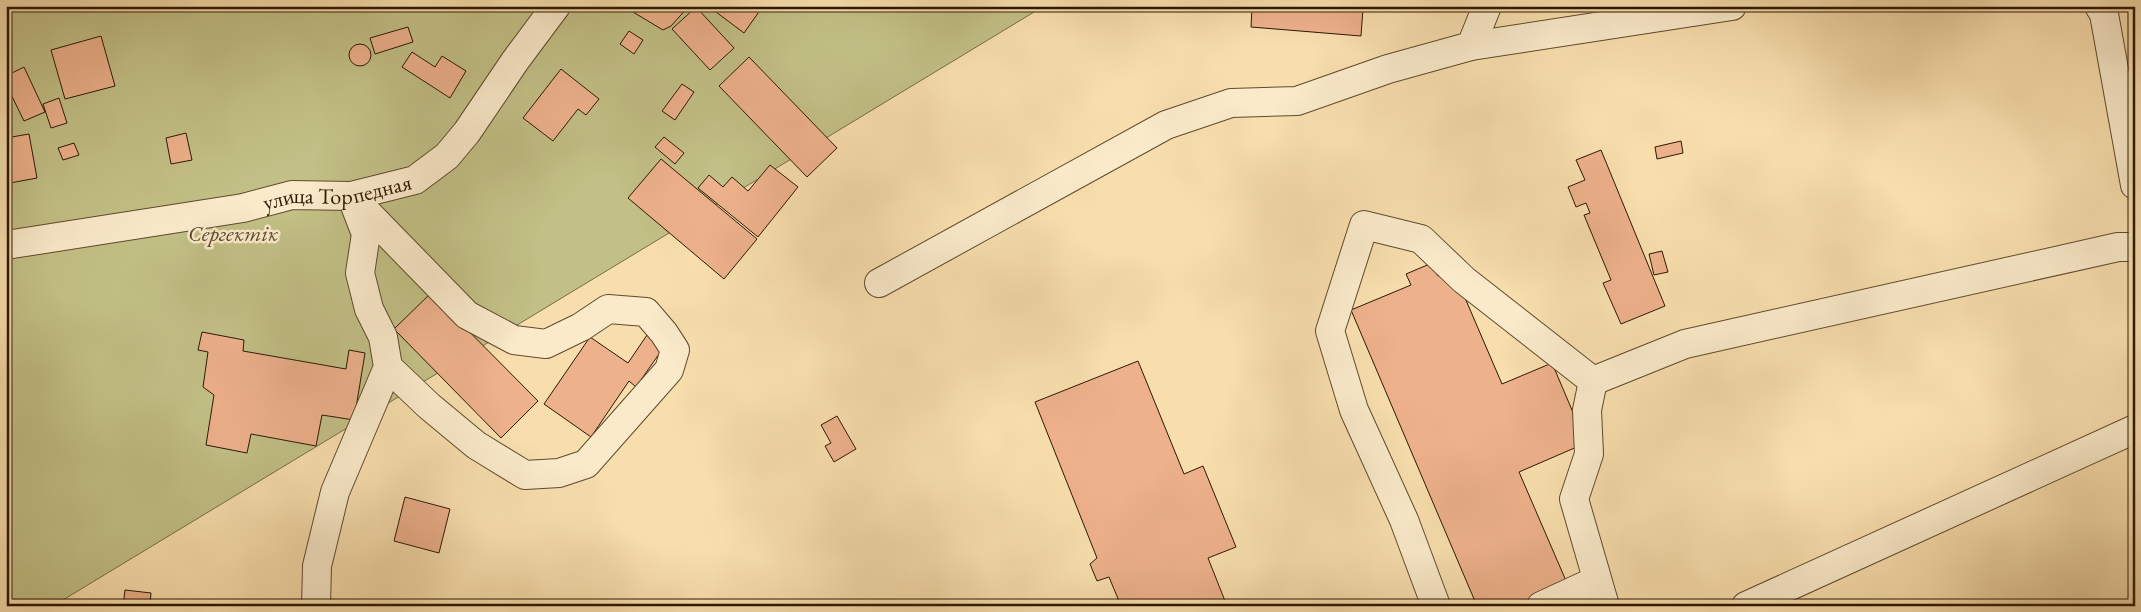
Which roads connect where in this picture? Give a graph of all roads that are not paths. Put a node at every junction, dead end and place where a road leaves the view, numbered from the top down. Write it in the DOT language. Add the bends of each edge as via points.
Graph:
graph roads {
  1 [pos="556,6"];
  2 [pos="1487,6"];
  3 [pos="1732,6"];
  4 [pos="2104,9"];
  5 [pos="1471,46"];
  6 [pos="2135,185"];
  7 [pos="351,196"];
  8 [pos="6,244"];
  9 [pos="2135,247"];
  10 [pos="879,283"];
  11 [pos="388,367"];
  12 [pos="1593,381"];
  13 [pos="2135,429"];
  14 [pos="1597,580"];
  15 [pos="316,606"];
  16 [pos="1436,606"];
  17 [pos="1541,606"];
  18 [pos="1605,606"];
  19 [pos="1746,606"];
  1 -- 7 [label="street, улица Торпедная" via="468,132 447,156 415,180"];
  2 -- 5 [label="street"];
  3 -- 5 [label="street"];
  4 -- 6 [label="street"];
  5 -- 10 [label="street" via="1388,69 1297,101 1231,103 1166,125"];
  7 -- 8 [label="street, улица Торпедная" via="292,195 243,208"];
  7 -- 11 [label="street" via="366,234 360,273 369,309 382,337"];
  7 -- 11 [label="street" via="467,315 514,340 546,344 608,309 646,312 676,350 669,370 586,464 559,474 525,475 476,445"];
  9 -- 12 [label="street" via="2118,247 1685,344"];
  11 -- 15 [label="street" via="335,492 317,566"];
  12 -- 14 [label="street" via="1587,410 1589,454 1574,499"];
  12 -- 16 [label="street" via="1464,280 1421,240 1364,225 1330,331 1354,410 1404,520"];
  13 -- 19 [label="street"];
  14 -- 17 [label="street"];
  14 -- 18 [label="street"];
}
